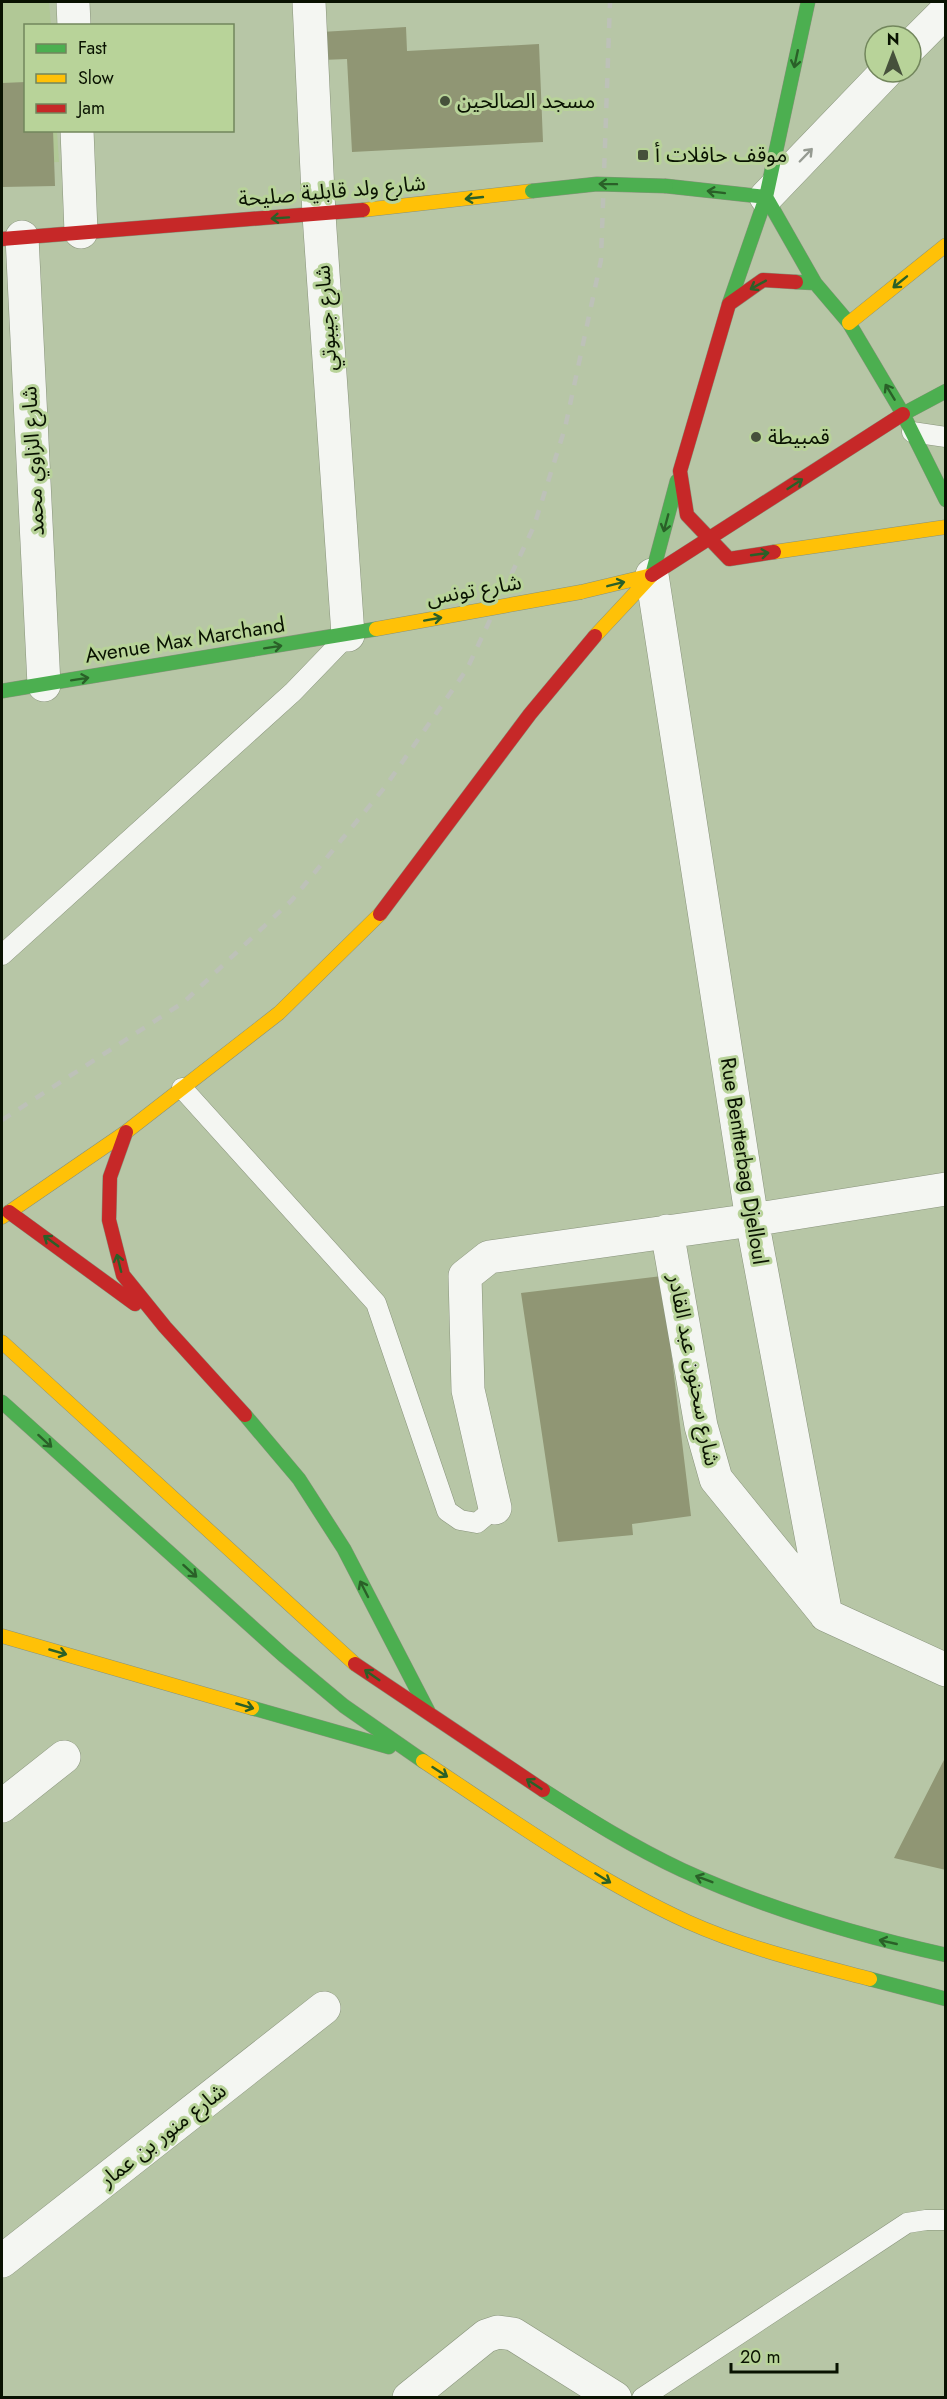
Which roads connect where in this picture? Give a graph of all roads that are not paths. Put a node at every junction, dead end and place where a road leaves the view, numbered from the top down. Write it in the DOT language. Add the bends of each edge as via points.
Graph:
graph roads {
  1 [pos="73,2"];
  2 [pos="309,2"];
  3 [pos="808,2"];
  4 [pos="945,10"];
  5 [pos="74,24"];
  6 [pos="923,33"];
  7 [pos="874,84"];
  8 [pos="77,132"];
  9 [pos="766,197"];
  10 [pos="319,215"];
  11 [pos="81,232"];
  12 [pos="12,238"];
  13 [pos="945,245"];
  14 [pos="814,283"];
  15 [pos="729,304"];
  16 [pos="849,323"];
  17 [pos="945,391"];
  18 [pos="903,414"];
  19 [pos="912,432"];
  20 [pos="945,437"];
  21 [pos="680,471"];
  22 [pos="945,500"];
  23 [pos="945,527"];
  24 [pos="711,539"];
  25 [pos="696,566"];
  26 [pos="652,575"];
  27 [pos="362,632"];
  28 [pos="45,684"];
  29 [pos="2,691"];
  30 [pos="2,956"];
  31 [pos="183,1088"];
  32 [pos="126,1132"];
  33 [pos="945,1189"];
  34 [pos="5,1214"];
  35 [pos="752,1220"];
  36 [pos="667,1231"];
  37 [pos="165,1327"];
  38 [pos="2,1342"];
  39 [pos="2,1402"];
  40 [pos="495,1508"];
  41 [pos="826,1615"];
  42 [pos="2,1636"];
  43 [pos="945,1670"];
  44 [pos="430,1716"];
  45 [pos="412,1754"];
  46 [pos="64,1757"];
  47 [pos="2,1806"];
  48 [pos="945,1955"];
  49 [pos="945,1999"];
  50 [pos="324,2008"];
  51 [pos="945,2220"];
  52 [pos="2,2261"];
  53 [pos="409,2397"];
  54 [pos="615,2397"];
  55 [pos="642,2397"];
  1 -- 5 [label="street"];
  2 -- 10 [label="street, شارع جيبوتي"];
  3 -- 9 [label="main road, one-way"];
  4 -- 6 [label="street"];
  9 -- 7 [label="street, one-way"];
  8 -- 11 [label="street"];
  9 -- 10 [label="main road, شارع ولد قابلية صليحة, one-way, bridge" via="666,186 597,184"];
  9 -- 14 [label="main road"];
  9 -- 15 [label="main road"];
  10 -- 11 [label="main road, شارع ولد قابلية صليحة, one-way"];
  10 -- 27 [label="street, شارع جيبوتي"];
  11 -- 12 [label="main road, شارع ولد قابلية صليحة"];
  12 -- 28 [label="street, شارع الزاوي محمد"];
  13 -- 16 [label="main road, one-way"];
  14 -- 15 [label="main road, one-way" via="763,280"];
  14 -- 16 [label="main road"];
  15 -- 21 [label="main road"];
  18 -- 16 [label="main road, one-way"];
  17 -- 18 [label="main road"];
  18 -- 19 [label="main road"];
  24 -- 18 [label="main road, one-way"];
  19 -- 20 [label="lane"];
  19 -- 22 [label="main road"];
  21 -- 24 [label="main road" via="687,515"];
  21 -- 26 [label="main road, one-way"];
  24 -- 23 [label="main road, one-way" via="723,560"];
  24 -- 26 [label="main road"];
  25 -- 26 [label="main road"];
  27 -- 26 [label="main road, شارع تونس, one-way, bridge"];
  26 -- 31 [label="main road" via="530,714 383,911 279,1013"];
  26 -- 35 [label="street, Rue Bentterbag Djelloul"];
  28 -- 27 [label="main road, Avenue Max Marchand, one-way"];
  27 -- 30 [label="lane"];
  28 -- 29 [label="main road, Avenue Max Marchand"];
  31 -- 32 [label="main road"];
  31 -- 40 [label="lane" via="376,1303 447,1510 460,1520 477,1524"];
  32 -- 34 [label="main road"];
  37 -- 32 [label="main road, one-way" via="123,1275 109,1220 110,1178"];
  33 -- 35 [label="street"];
  37 -- 34 [label="main road, one-way" via="85,1266"];
  35 -- 36 [label="street"];
  35 -- 41 [label="street, Rue Bentterbag Djelloul"];
  36 -- 40 [label="street" via="489,1257 465,1276 468,1390"];
  36 -- 41 [label="street, شارع سحنون عبد القادر" via="701,1426 716,1479"];
  44 -- 37 [label="main road, one-way" via="344,1549 299,1479"];
  44 -- 38 [label="main road, one-way" via="347,1658"];
  39 -- 45 [label="main road, one-way" via="283,1654 344,1706"];
  41 -- 43 [label="street"];
  42 -- 45 [label="main road, one-way"];
  48 -- 44 [label="main road, one-way" via="871,1938 682,1870 601,1828"];
  45 -- 49 [label="main road, one-way" via="616,1885 689,1922 773,1954"];
  46 -- 47 [label="street"];
  50 -- 52 [label="street, شارع منور بن عمار"];
  51 -- 55 [label="lane" via="907,2223"];
  53 -- 54 [label="street" via="486,2336 498,2332 513,2334"];
}
